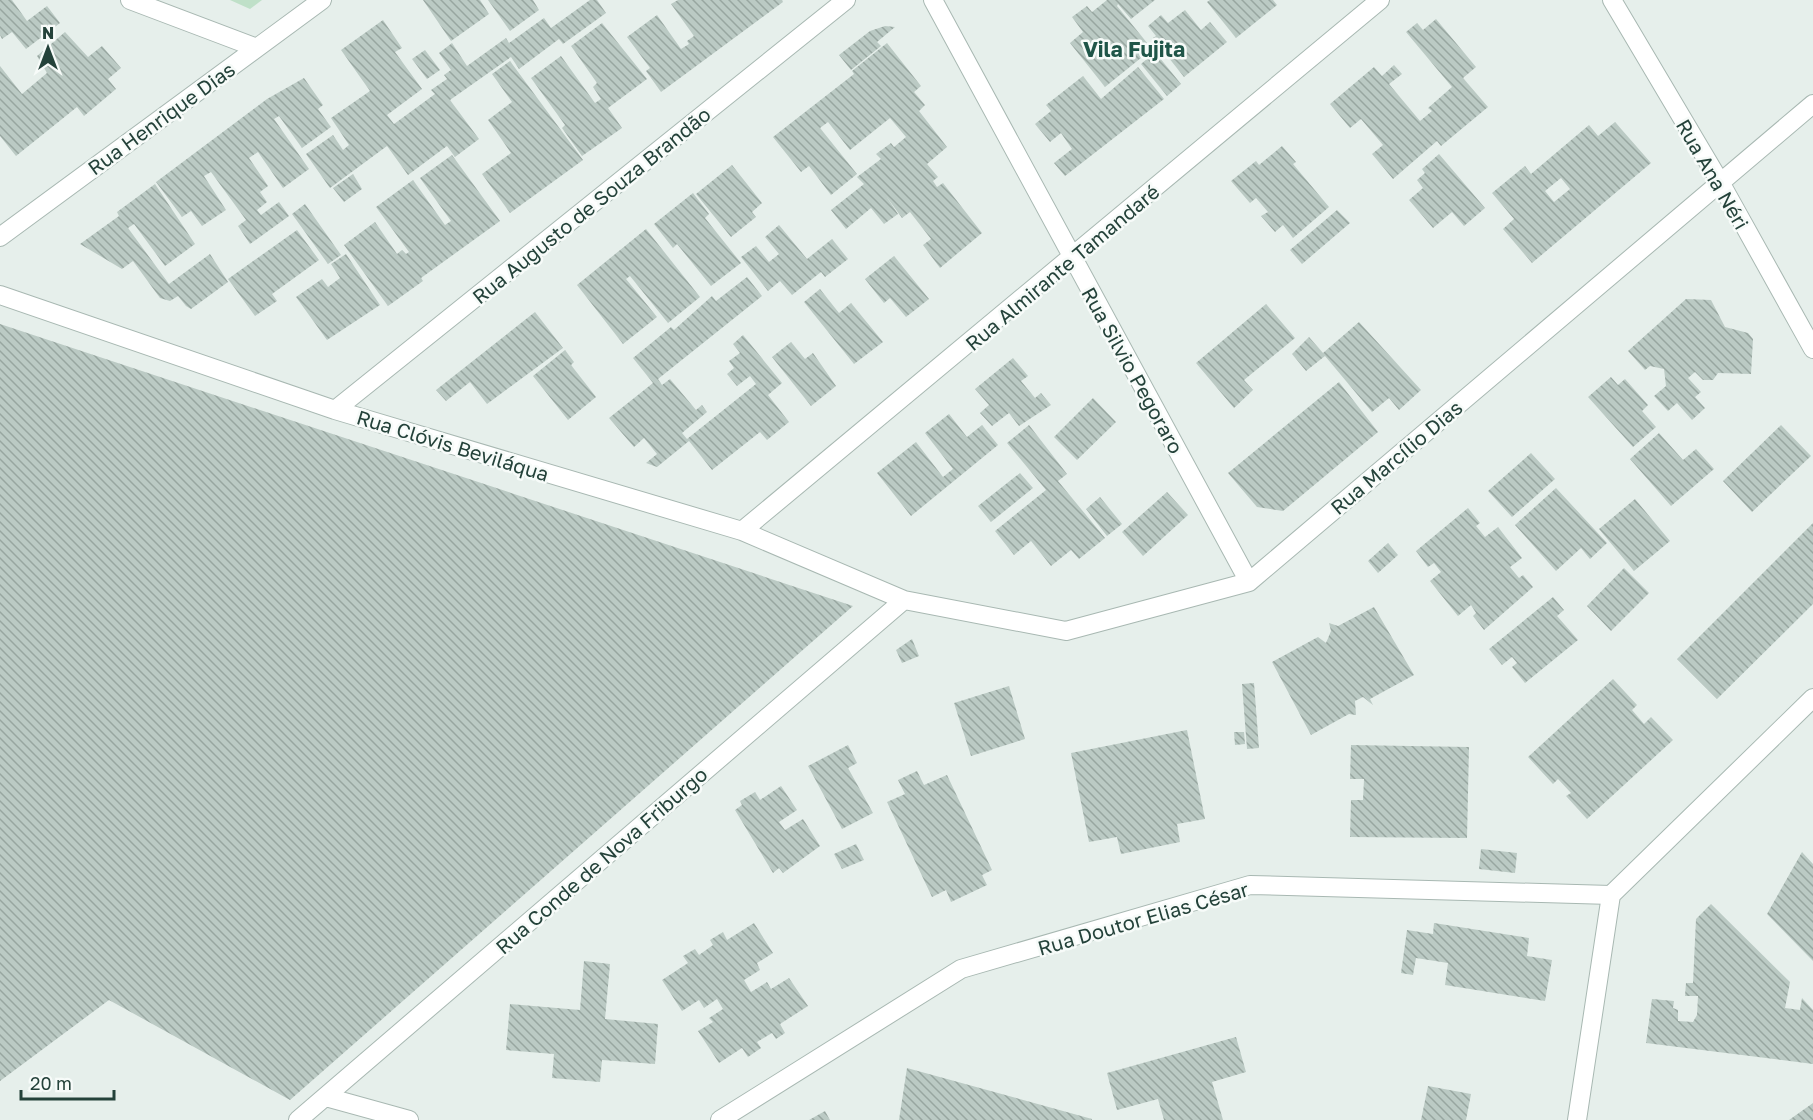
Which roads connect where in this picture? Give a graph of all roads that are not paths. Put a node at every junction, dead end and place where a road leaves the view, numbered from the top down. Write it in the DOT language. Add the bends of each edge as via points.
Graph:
graph roads {
  1 [pos="130,0"];
  2 [pos="322,0"];
  3 [pos="846,0"];
  4 [pos="933,0"];
  5 [pos="1380,0"];
  6 [pos="1612,0"];
  7 [pos="257,48"];
  8 [pos="1813,104"];
  9 [pos="1720,182"];
  10 [pos="0,237"];
  11 [pos="1072,259"];
  12 [pos="0,295"];
  13 [pos="1813,349"];
  14 [pos="335,410"];
  15 [pos="742,531"];
  16 [pos="1249,582"];
  17 [pos="904,600"];
  18 [pos="1813,698"];
  19 [pos="1611,895"];
  20 [pos="326,1097"];
  21 [pos="298,1120"];
  22 [pos="409,1120"];
  23 [pos="720,1120"];
  24 [pos="1577,1120"];
  1 -- 7 [label="street"];
  2 -- 7 [label="street, Rua Henrique Dias"];
  3 -- 14 [label="street, Rua Augusto de Souza Brandão"];
  4 -- 11 [label="street, Rua Silvio Pegoraro"];
  5 -- 11 [label="street, Rua Almirante Tamandaré"];
  6 -- 9 [label="street, Rua Ana Néri"];
  7 -- 10 [label="street, Rua Henrique Dias"];
  8 -- 9 [label="street, Rua Marcílio Dias"];
  9 -- 13 [label="street, Rua Ana Néri"];
  9 -- 16 [label="street, Rua Marcílio Dias"];
  11 -- 15 [label="street, Rua Almirante Tamandaré"];
  11 -- 16 [label="street, Rua Silvio Pegoraro"];
  12 -- 14 [label="street, Rua Clóvis Beviláqua"];
  14 -- 15 [label="street, Rua Clóvis Beviláqua"];
  15 -- 17 [label="street, Rua Clóvis Beviláqua"];
  16 -- 17 [label="street, Rua Marcílio Dias" via="1066,631"];
  17 -- 20 [label="street, Rua Conde de Nova Friburgo"];
  18 -- 19 [label="street"];
  19 -- 23 [label="street, Rua Doutor Elias César" via="1250,885 961,969"];
  19 -- 24 [label="street"];
  20 -- 21 [label="street, Rua Conde de Nova Friburgo"];
  20 -- 22 [label="street"];
}
